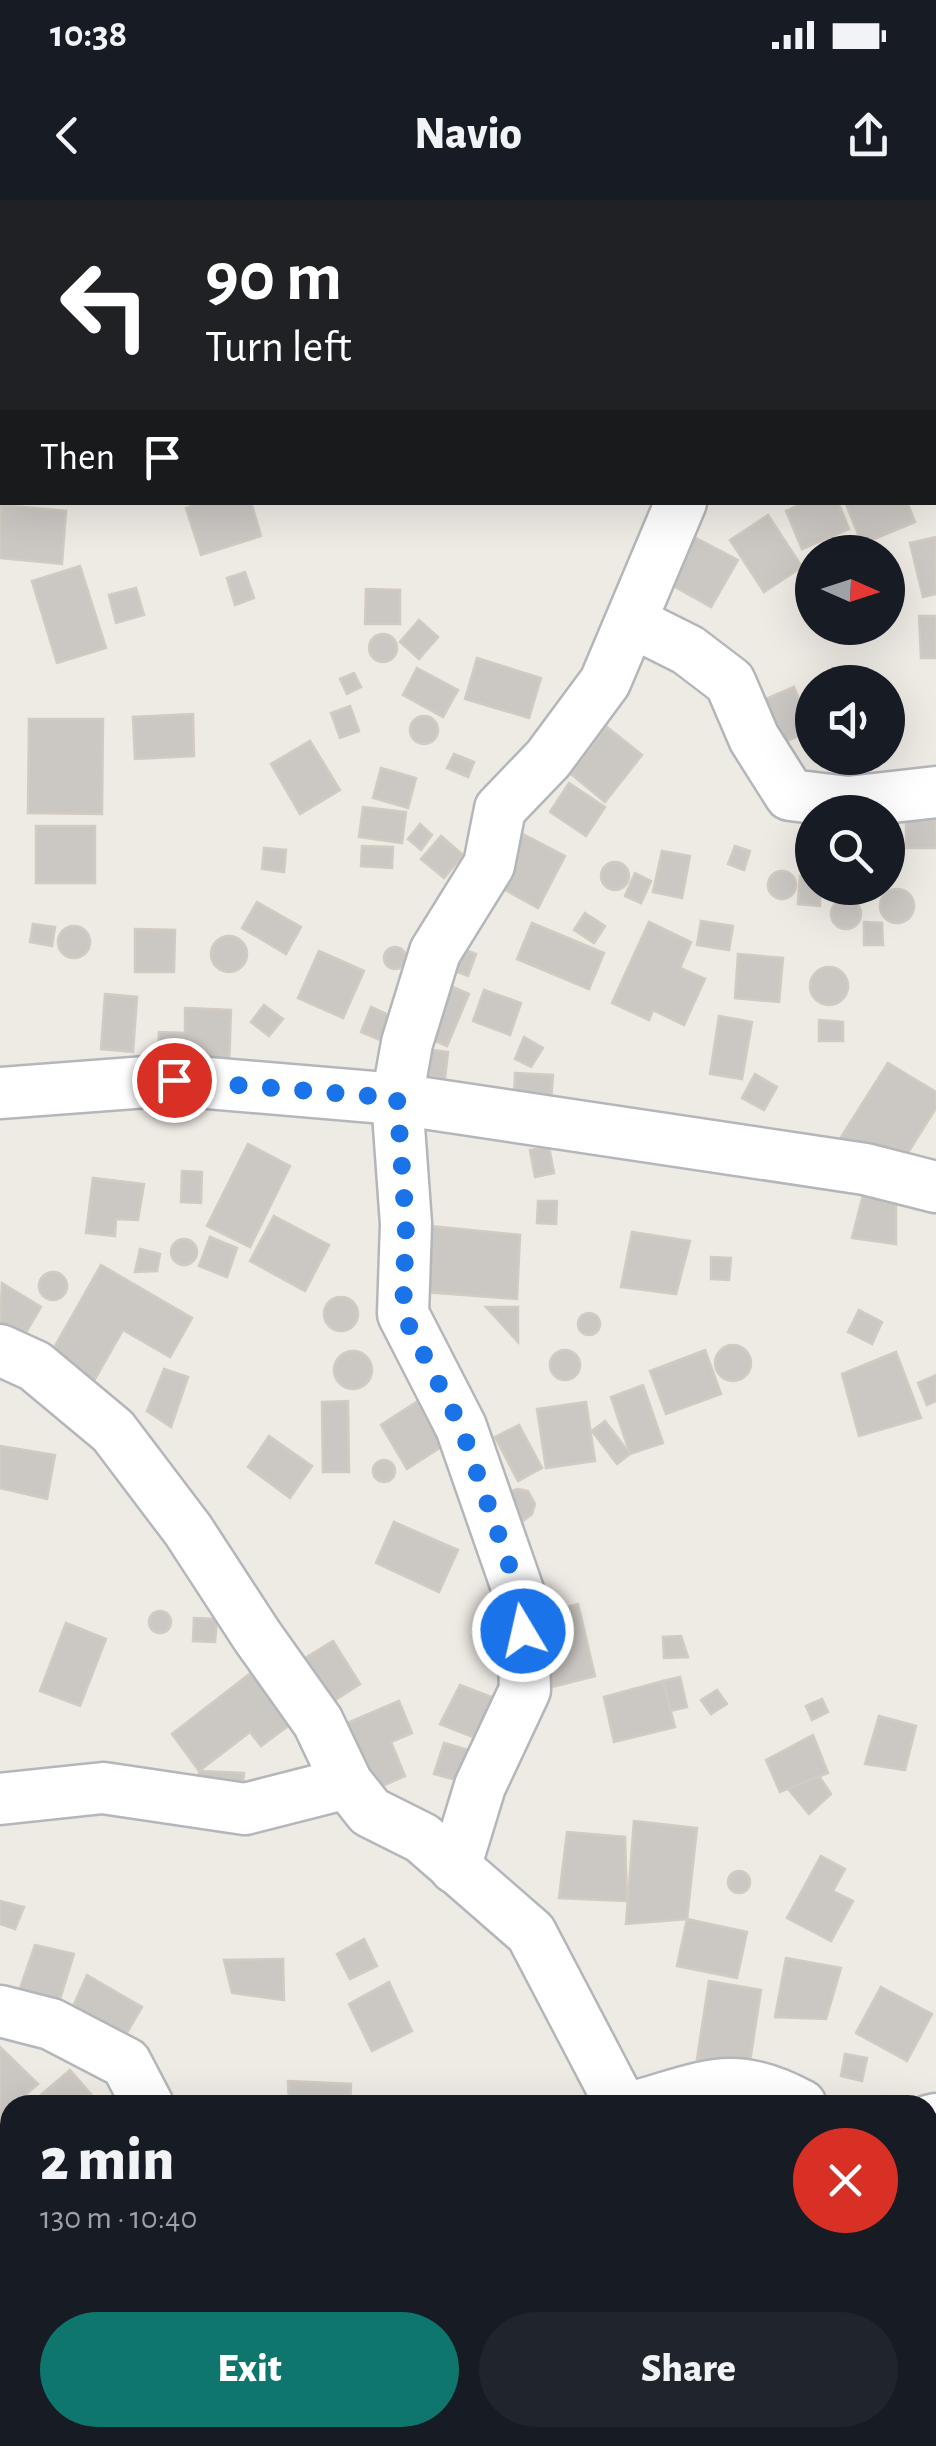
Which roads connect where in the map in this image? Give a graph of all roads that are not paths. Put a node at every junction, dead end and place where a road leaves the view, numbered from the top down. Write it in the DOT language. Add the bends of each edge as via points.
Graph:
graph roads {
  1 [pos="680,505"];
  2 [pos="632,622"];
  3 [pos="936,792"];
  4 [pos="0,1093"];
  5 [pos="397,1098"];
  6 [pos="936,1187"];
  7 [pos="0,1350"];
  8 [pos="347,1784"];
  9 [pos="0,1799"];
  10 [pos="455,1868"];
  11 [pos="0,2011"];
  12 [pos="143,2095"];
  13 [pos="616,2095"];
  14 [pos="676,2095"];
  15 [pos="782,2095"];
  1 -- 2 [label="street"];
  2 -- 3 [label="street" via="688,650 730,682 754,738 790,795 848,802"];
  2 -- 5 [label="street" via="605,682 548,759 500,809 489,865 435,952"];
  4 -- 5 [label="street" via="174,1080"];
  5 -- 6 [label="street" via="865,1168"];
  5 -- 10 [label="street" via="406,1224 403,1314 461,1427 522,1602 524,1690 480,1786"];
  7 -- 8 [label="street" via="35,1366 112,1431 318,1722"];
  8 -- 9 [label="street" via="244,1808 103,1788"];
  8 -- 10 [label="street" via="370,1812 422,1838"];
  10 -- 13 [label="street" via="531,1934"];
  11 -- 12 [label="street" via="51,2024 126,2063"];
  14 -- 15 [label="street" via="722,2082"];
}
